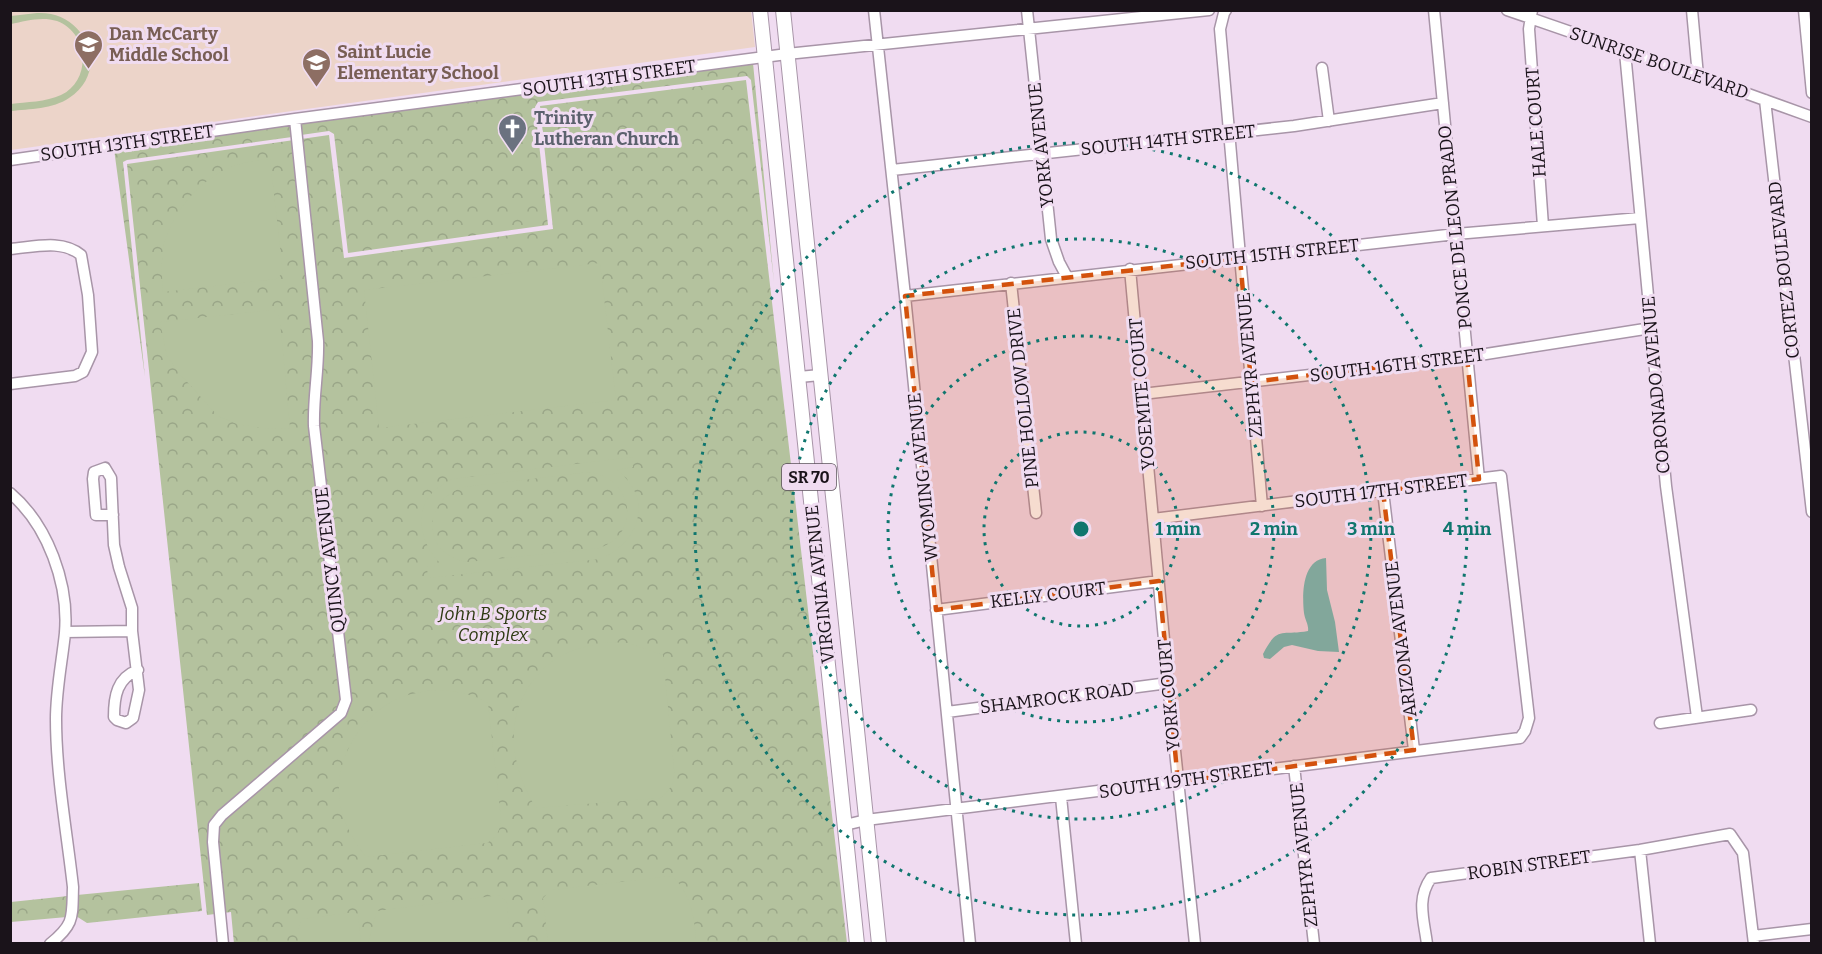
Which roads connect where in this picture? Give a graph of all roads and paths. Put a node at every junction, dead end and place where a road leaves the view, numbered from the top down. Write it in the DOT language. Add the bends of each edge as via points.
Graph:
graph roads {
  1 [pos="760,10"];
  2 [pos="783,10"];
  3 [pos="874,10"];
  4 [pos="1027,10"];
  5 [pos="1209,10"];
  6 [pos="1434,10"];
  7 [pos="1507,10"];
  8 [pos="1692,10"];
  9 [pos="1804,10"];
  10 [pos="1221,12"];
  11 [pos="1531,15"];
  12 [pos="1029,28"];
  13 [pos="878,44"];
  14 [pos="1625,52"];
  15 [pos="787,54"];
  16 [pos="765,57"];
  17 [pos="1322,68"];
  18 [pos="1698,76"];
  19 [pos="1812,93"];
  20 [pos="1765,100"];
  21 [pos="1443,103"];
  22 [pos="1812,117"];
  23 [pos="295,119"];
  24 [pos="1329,121"];
  25 [pos="1229,134"];
  26 [pos="1043,154"];
  27 [pos="10,160"];
  28 [pos="892,170"];
  29 [pos="1640,218"];
  30 [pos="1543,226"];
  31 [pos="1456,234"];
  32 [pos="10,249"];
  33 [pos="1240,258"];
  34 [pos="1130,269"];
  35 [pos="1067,277"];
  36 [pos="1011,283"];
  37 [pos="905,296"];
  38 [pos="1651,328"];
  39 [pos="1467,357"];
  40 [pos="820,375"];
  41 [pos="799,377"];
  42 [pos="1251,382"];
  43 [pos="10,384"];
  44 [pos="1142,394"];
  45 [pos="1479,479"];
  46 [pos="1383,491"];
  47 [pos="10,493"];
  48 [pos="1263,506"];
  49 [pos="1812,512"];
  50 [pos="1035,513"];
  51 [pos="112,515"];
  52 [pos="1153,519"];
  53 [pos="1159,581"];
  54 [pos="936,609"];
  55 [pos="65,632"];
  56 [pos="132,632"];
  57 [pos="138,670"];
  58 [pos="1168,683"];
  59 [pos="1751,710"];
  60 [pos="947,712"];
  61 [pos="1697,717"];
  62 [pos="1660,723"];
  63 [pos="1525,731"];
  64 [pos="1414,750"];
  65 [pos="1294,766"];
  66 [pos="1178,782"];
  67 [pos="1061,797"];
  68 [pos="956,810"];
  69 [pos="866,820"];
  70 [pos="845,825"];
  71 [pos="1640,850"];
  72 [pos="1812,929"];
  73 [pos="1754,940"];
  74 [pos="50,944"];
  75 [pos="223,944"];
  76 [pos="857,944"];
  77 [pos="879,944"];
  78 [pos="970,944"];
  79 [pos="1076,944"];
  80 [pos="1195,944"];
  81 [pos="1314,944"];
  82 [pos="1427,944"];
  83 [pos="1650,944"];
  1 -- 16 [label="main road, VIRGINIA AVENUE / SR 70"];
  2 -- 15 [label="main road, VIRGINIA AVENUE / SR 70"];
  3 -- 13 [label="street, WYOMING AVENUE"];
  4 -- 12 [label="street, YORK AVENUE"];
  5 -- 12 [label="street, SOUTH 13TH STREET"];
  6 -- 21 [label="street, PONCE DE LEON PRADO"];
  7 -- 11 [label="street, SUNRISE BOULEVARD"];
  8 -- 18 [label="street"];
  9 -- 19 [label="street"];
  10 -- 25 [label="street, ZEPHYR AVENUE"];
  11 -- 14 [label="street, SUNRISE BOULEVARD"];
  11 -- 30 [label="street, HALE COURT"];
  12 -- 13 [label="street, SOUTH 13TH STREET"];
  12 -- 26 [label="street, YORK AVENUE"];
  13 -- 15 [label="street, SOUTH 13TH STREET"];
  13 -- 28 [label="street, WYOMING AVENUE"];
  14 -- 18 [label="street, SUNRISE BOULEVARD"];
  14 -- 29 [label="street, CORONADO AVENUE"];
  15 -- 16 [label="street, SOUTH 13TH STREET"];
  15 -- 40 [label="main road, VIRGINIA AVENUE / SR 70"];
  16 -- 23 [label="street, SOUTH 13TH STREET"];
  16 -- 41 [label="main road, VIRGINIA AVENUE / SR 70"];
  17 -- 24 [label="street"];
  18 -- 20 [label="street, SUNRISE BOULEVARD"];
  20 -- 22 [label="street, SUNRISE BOULEVARD"];
  20 -- 49 [label="street, CORTEZ BOULEVARD"];
  21 -- 24 [label="street, SOUTH 14TH STREET"];
  21 -- 31 [label="street, PONCE DE LEON PRADO"];
  23 -- 27 [label="street, SOUTH 13TH STREET"];
  23 -- 75 [label="street, QUINCY AVENUE" via="318,341 314,426 346,700 340,713 214,825"];
  24 -- 25 [label="street, SOUTH 14TH STREET"];
  25 -- 26 [label="street, SOUTH 14TH STREET"];
  25 -- 33 [label="street, ZEPHYR AVENUE"];
  26 -- 28 [label="street, SOUTH 14TH STREET"];
  26 -- 35 [label="street, YORK AVENUE" via="1051,239"];
  28 -- 37 [label="street, WYOMING AVENUE"];
  29 -- 30 [label="street, SOUTH 15TH STREET"];
  29 -- 38 [label="street, CORONADO AVENUE"];
  30 -- 31 [label="street, SOUTH 15TH STREET"];
  31 -- 33 [label="street, SOUTH 15TH STREET"];
  31 -- 39 [label="street, PONCE DE LEON PRADO"];
  32 -- 43 [label="street" via="63,244 81,255 92,352 83,372 75,376"];
  33 -- 34 [label="street, SOUTH 15TH STREET"];
  33 -- 42 [label="street, ZEPHYR AVENUE"];
  34 -- 35 [label="street, SOUTH 15TH STREET"];
  34 -- 44 [label="street, YOSEMITE COURT"];
  35 -- 36 [label="street, SOUTH 15TH STREET"];
  36 -- 37 [label="street, SOUTH 15TH STREET"];
  36 -- 50 [label="street, PINE HOLLOW DRIVE"];
  37 -- 54 [label="street, WYOMING AVENUE"];
  38 -- 39 [label="street, SOUTH 16TH STREET"];
  38 -- 61 [label="street, CORONADO AVENUE" via="1666,486"];
  39 -- 42 [label="street, SOUTH 16TH STREET"];
  39 -- 45 [label="street, PONCE DE LEON PRADO"];
  40 -- 41 [label="street"];
  40 -- 69 [label="main road, VIRGINIA AVENUE / SR 70"];
  41 -- 70 [label="main road, VIRGINIA AVENUE / SR 70"];
  42 -- 44 [label="street, SOUTH 16TH STREET"];
  42 -- 48 [label="street, ZEPHYR AVENUE"];
  44 -- 52 [label="street, YOSEMITE COURT"];
  45 -- 46 [label="street, SOUTH 17TH STREET"];
  45 -- 63 [label="street, SOUTH 17TH STREET" via="1501,476 1529,718"];
  46 -- 48 [label="street, SOUTH 17TH STREET"];
  46 -- 64 [label="street, ARIZONA AVENUE"];
  47 -- 55 [label="street" via="24,504 42,531 52,556 64,600"];
  48 -- 52 [label="street, SOUTH 17TH STREET"];
  51 -- 56 [label="street" via="114,545 132,608"];
  52 -- 53 [label="street, YORK COURT"];
  53 -- 54 [label="street, KELLY COURT"];
  53 -- 58 [label="street, YORK COURT"];
  54 -- 60 [label="street, WYOMING AVENUE"];
  55 -- 56 [label="street"];
  55 -- 74 [label="street" via="56,721 73,887 72,913 69,926"];
  56 -- 57 [label="street"];
  58 -- 60 [label="street, SHAMROCK ROAD"];
  58 -- 66 [label="street, YORK COURT"];
  59 -- 61 [label="street"];
  60 -- 68 [label="street, WYOMING AVENUE"];
  61 -- 62 [label="street"];
  63 -- 64 [label="street, SOUTH 19TH STREET" via="1520,738"];
  64 -- 65 [label="street, SOUTH 19TH STREET"];
  65 -- 66 [label="street, SOUTH 19TH STREET"];
  65 -- 81 [label="street, ZEPHYR AVENUE"];
  66 -- 67 [label="street, SOUTH 19TH STREET"];
  66 -- 80 [label="street, YORK COURT"];
  67 -- 68 [label="street, SOUTH 19TH STREET"];
  67 -- 79 [label="street"];
  68 -- 69 [label="street, SOUTH 19TH STREET"];
  68 -- 78 [label="street, WYOMING AVENUE"];
  69 -- 70 [label="street, SOUTH 19TH STREET"];
  69 -- 77 [label="main road, VIRGINIA AVENUE / SR 70"];
  70 -- 76 [label="main road, VIRGINIA AVENUE / SR 70"];
  71 -- 73 [label="street, ROBIN STREET" via="1730,834 1743,853"];
  71 -- 82 [label="street, ROBIN STREET" via="1431,878 1421,898"];
  71 -- 83 [label="street"];
  72 -- 73 [label="street"];
}
